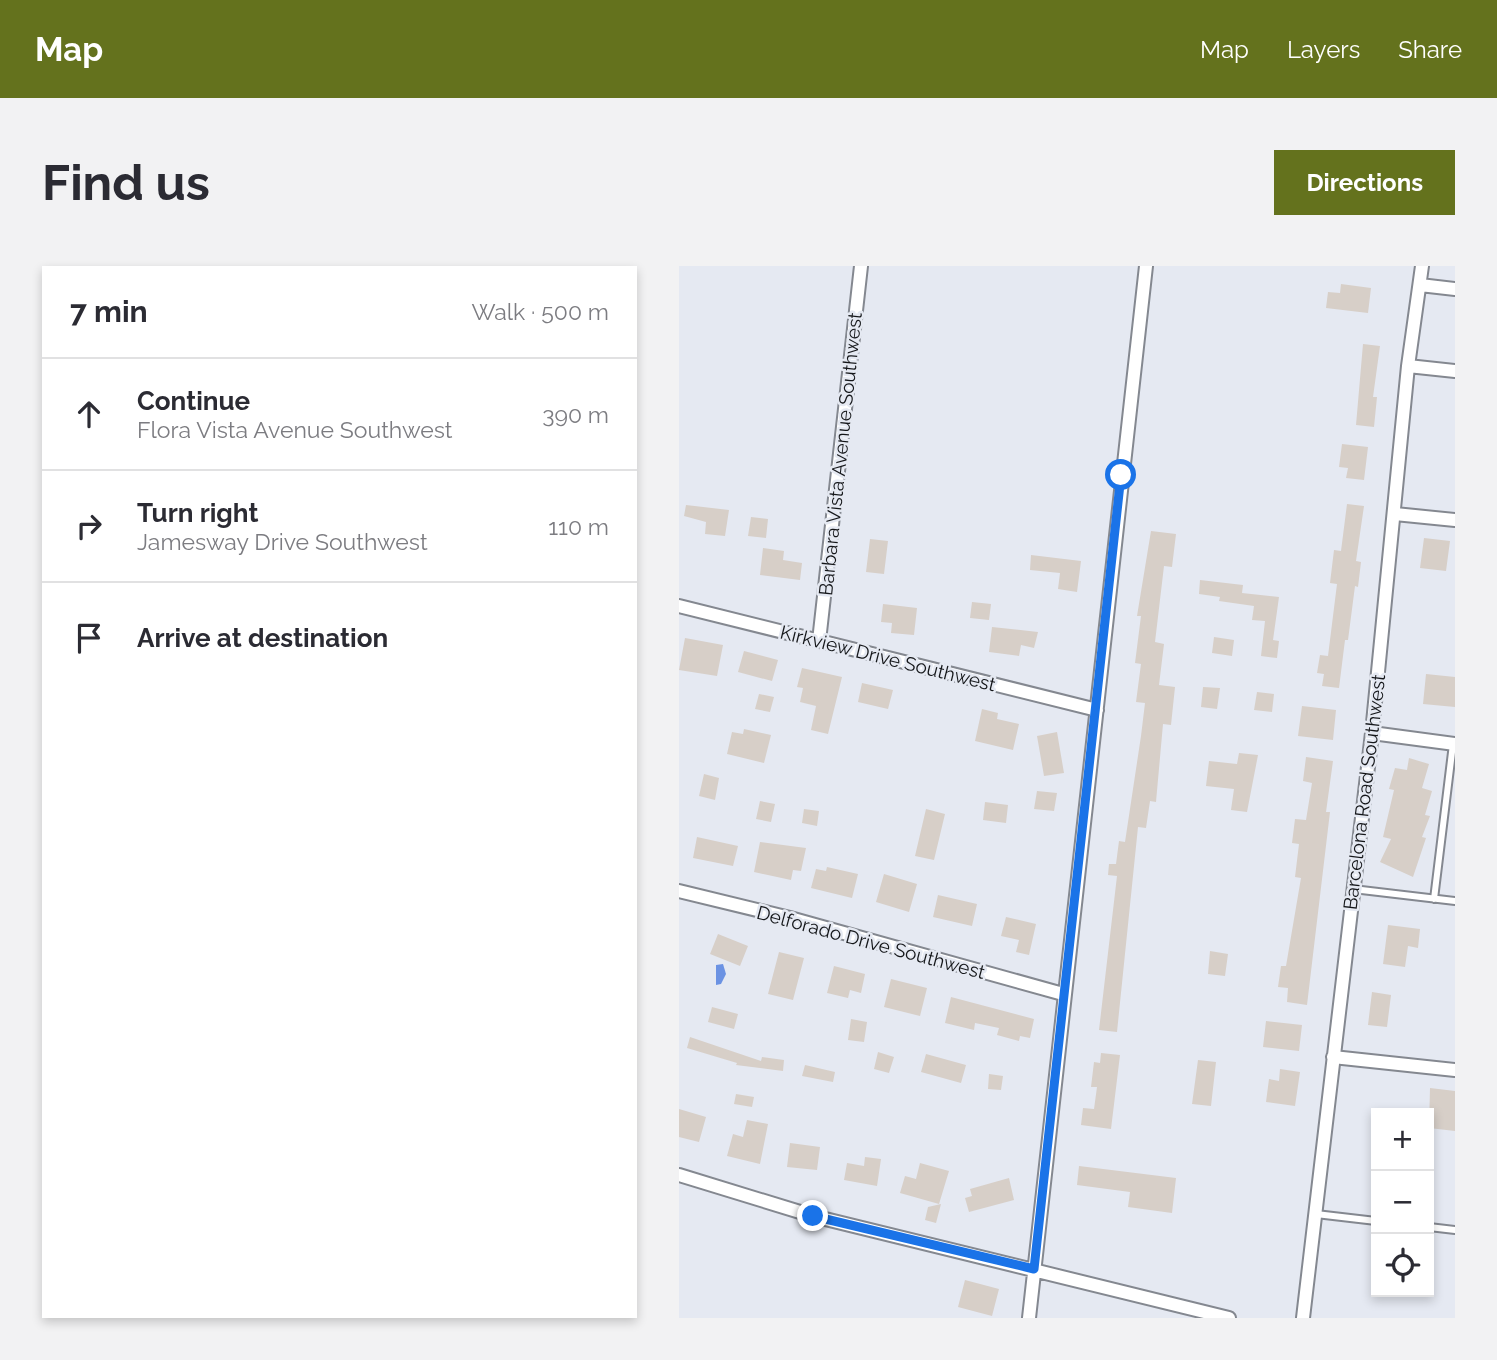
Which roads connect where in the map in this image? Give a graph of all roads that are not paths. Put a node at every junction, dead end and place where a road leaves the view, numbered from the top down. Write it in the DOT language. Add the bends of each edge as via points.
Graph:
graph roads {
  1 [pos="861,266"];
  2 [pos="1146,266"];
  3 [pos="1422,266"];
  4 [pos="1420,285"];
  5 [pos="1455,289"];
  6 [pos="1408,366"];
  7 [pos="1455,371"];
  8 [pos="1395,514"];
  9 [pos="1455,520"];
  10 [pos="679,606"];
  11 [pos="819,641"];
  12 [pos="1097,710"];
  13 [pos="1372,733"];
  14 [pos="1454,744"];
  15 [pos="1353,889"];
  16 [pos="679,891"];
  17 [pos="1434,899"];
  18 [pos="1455,901"];
  19 [pos="1063,994"];
  20 [pos="1333,1057"];
  21 [pos="1455,1070"];
  22 [pos="679,1175"];
  23 [pos="1315,1214"];
  24 [pos="1371,1220"];
  25 [pos="1434,1228"];
  26 [pos="1455,1230"];
  27 [pos="1034,1269"];
  28 [pos="1029,1318"];
  29 [pos="1229,1318"];
  30 [pos="1303,1318"];
  1 -- 11 [label="street, Barbara Vista Avenue Southwest"];
  2 -- 12 [label="street"];
  3 -- 4 [label="street, Barcelona Road Southwest"];
  4 -- 5 [label="street"];
  4 -- 6 [label="street, Barcelona Road Southwest"];
  6 -- 7 [label="street"];
  6 -- 8 [label="street, Barcelona Road Southwest"];
  8 -- 9 [label="street"];
  8 -- 13 [label="street, Barcelona Road Southwest"];
  10 -- 11 [label="street, Kirkview Drive Southwest"];
  11 -- 12 [label="street, Kirkview Drive Southwest"];
  12 -- 19 [label="street"];
  13 -- 14 [label="street"];
  13 -- 15 [label="street, Barcelona Road Southwest"];
  14 -- 17 [label="lane"];
  15 -- 17 [label="lane"];
  15 -- 20 [label="street, Barcelona Road Southwest"];
  16 -- 19 [label="street, Delforado Drive Southwest"];
  17 -- 18 [label="lane"];
  19 -- 27 [label="street"];
  20 -- 21 [label="street"];
  20 -- 23 [label="street, Barcelona Road Southwest"];
  22 -- 27 [label="street" via="813,1216"];
  23 -- 24 [label="lane"];
  23 -- 30 [label="street, Barcelona Road Southwest"];
  25 -- 26 [label="lane"];
  27 -- 28 [label="street"];
  27 -- 29 [label="street"];
}
